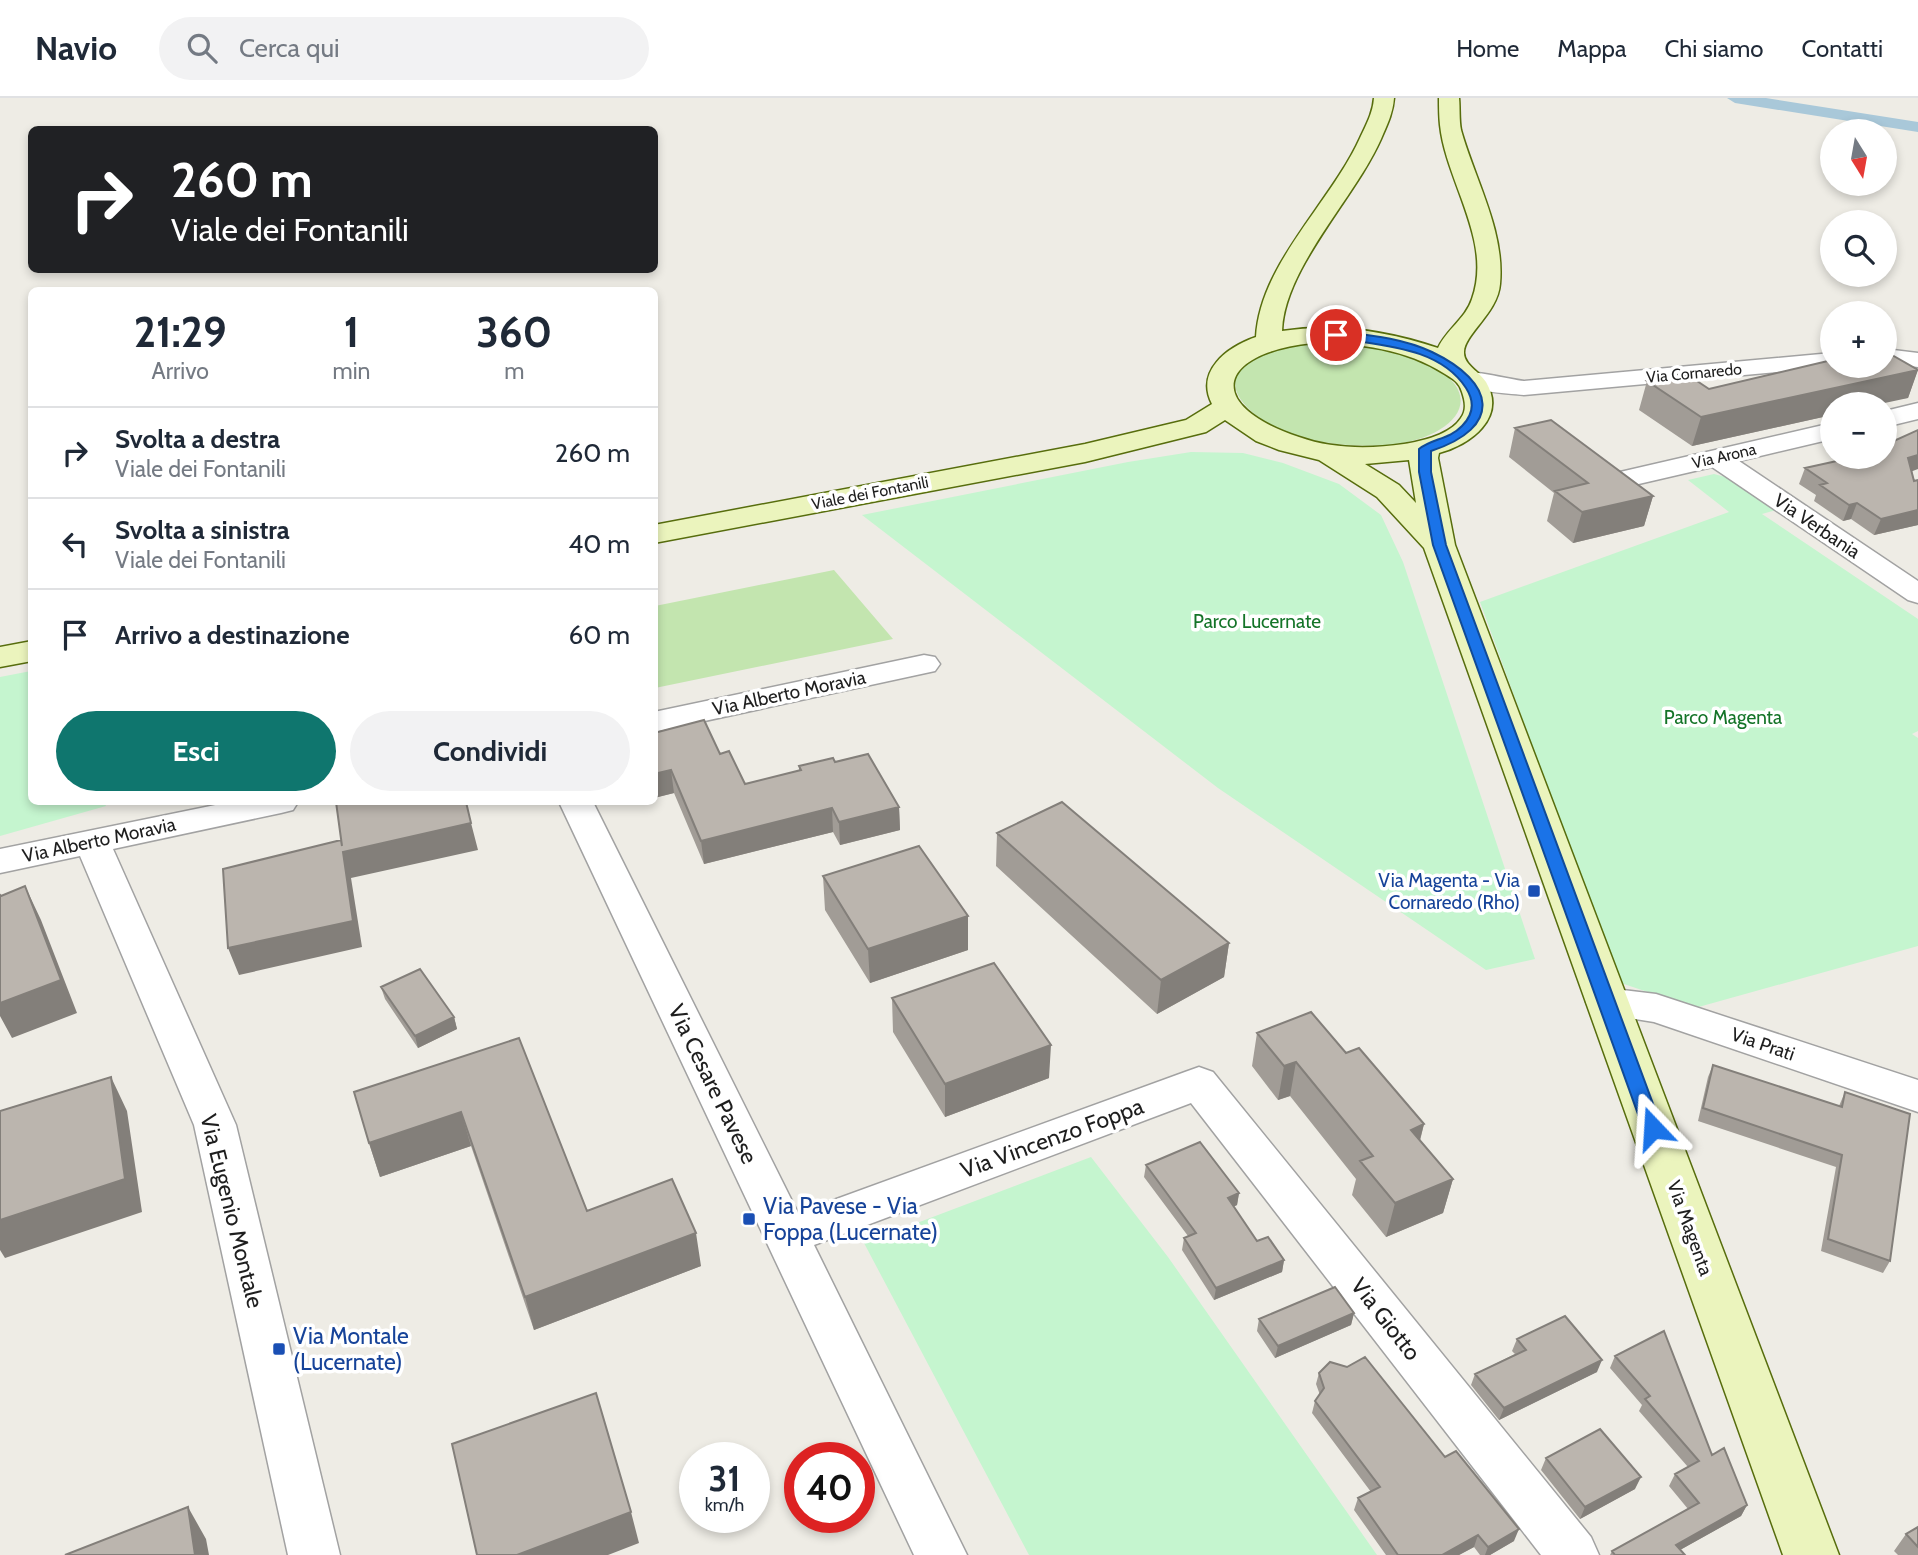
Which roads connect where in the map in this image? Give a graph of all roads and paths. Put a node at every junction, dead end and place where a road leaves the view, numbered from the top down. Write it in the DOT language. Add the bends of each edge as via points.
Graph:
graph roads {
  1 [pos="1384,98"];
  2 [pos="1449,98"];
  3 [pos="1488,284"];
  4 [pos="1283,288"];
  5 [pos="1349,335"];
  6 [pos="1383,340"];
  7 [pos="1269,342"];
  8 [pos="1897,357"];
  9 [pos="1918,360"];
  10 [pos="1820,361"];
  11 [pos="1460,373"];
  12 [pos="1555,386"];
  13 [pos="1227,407"];
  14 [pos="1918,411"];
  15 [pos="1478,412"];
  16 [pos="1897,416"];
  17 [pos="1820,434"];
  18 [pos="1269,436"];
  19 [pos="1425,449"];
  20 [pos="1321,451"];
  21 [pos="1085,453"];
  22 [pos="1717,458"];
  23 [pos="1616,481"];
  24 [pos="658,533"];
  25 [pos="1439,545"];
  26 [pos="1904,572"];
  27 [pos="1918,594"];
  28 [pos="28,652"];
  29 [pos="0,657"];
  30 [pos="925,664"];
  31 [pos="658,721"];
  32 [pos="267,805"];
  33 [pos="577,805"];
  34 [pos="92,842"];
  35 [pos="0,861"];
  36 [pos="1606,1002"];
  37 [pos="1199,1083"];
  38 [pos="1918,1096"];
  39 [pos="786,1237"];
  40 [pos="314,1555"];
  41 [pos="941,1555"];
  42 [pos="1573,1555"];
  43 [pos="1811,1555"];
  1 -- 4 [label="main road" via="1362,159 1304,245"];
  2 -- 3 [label="main road" via="1450,127 1488,248"];
  3 -- 6 [label="main road" via="1432,329"];
  3 -- 11 [label="main road" via="1484,303 1450,352"];
  4 -- 5 [label="main road" via="1299,312"];
  4 -- 7 [label="main road" via="1270,314"];
  5 -- 6 [label="main road"];
  5 -- 7 [label="main road"];
  6 -- 11 [label="main road" via="1427,353"];
  7 -- 13 [label="main road" via="1239,355 1222,370 1218,387"];
  8 -- 9 [label="street"];
  10 -- 12 [label="street, Via Cornaredo"];
  11 -- 12 [label="street, Via Cornaredo" via="1483,383"];
  11 -- 15 [label="main road" via="1478,398"];
  12 -- 15 [label="street, Via Cornaredo"];
  13 -- 18 [label="main road, Viale dei Fontanili"];
  13 -- 21 [label="main road, Viale dei Fontanili" via="1196,426"];
  14 -- 16 [label="street"];
  15 -- 19 [label="main road, Viale dei Fontanili" via="1459,435"];
  17 -- 22 [label="street, Via Arona"];
  18 -- 20 [label="main road, Viale dei Fontanili"];
  18 -- 21 [label="main road, Viale dei Fontanili" via="1216,436"];
  19 -- 20 [label="main road, Viale dei Fontanili" via="1377,455"];
  19 -- 25 [label="main road, Via Magenta" via="1424,467"];
  20 -- 25 [label="main road, Via Magenta" via="1388,491"];
  21 -- 24 [label="main road, Viale dei Fontanili"];
  22 -- 23 [label="street, Via Arona"];
  22 -- 26 [label="street, Via Verbania"];
  25 -- 36 [label="main road, Via Magenta"];
  26 -- 27 [label="street, Via Verbania"];
  28 -- 29 [label="main road"];
  30 -- 31 [label="street, Via Alberto Moravia"];
  32 -- 34 [label="street, Via Alberto Moravia"];
  33 -- 39 [label="street, Via Cesare Pavese"];
  34 -- 35 [label="street, Via Alberto Moravia"];
  34 -- 40 [label="street, Via Eugenio Montale" via="215,1125"];
  36 -- 38 [label="street, Via Prati" via="1656,1008"];
  36 -- 43 [label="main road, Via Magenta"];
  37 -- 39 [label="street, Via Vincenzo Foppa"];
  37 -- 42 [label="street, Via Giotto"];
  39 -- 41 [label="street, Via Cesare Pavese"];
}
